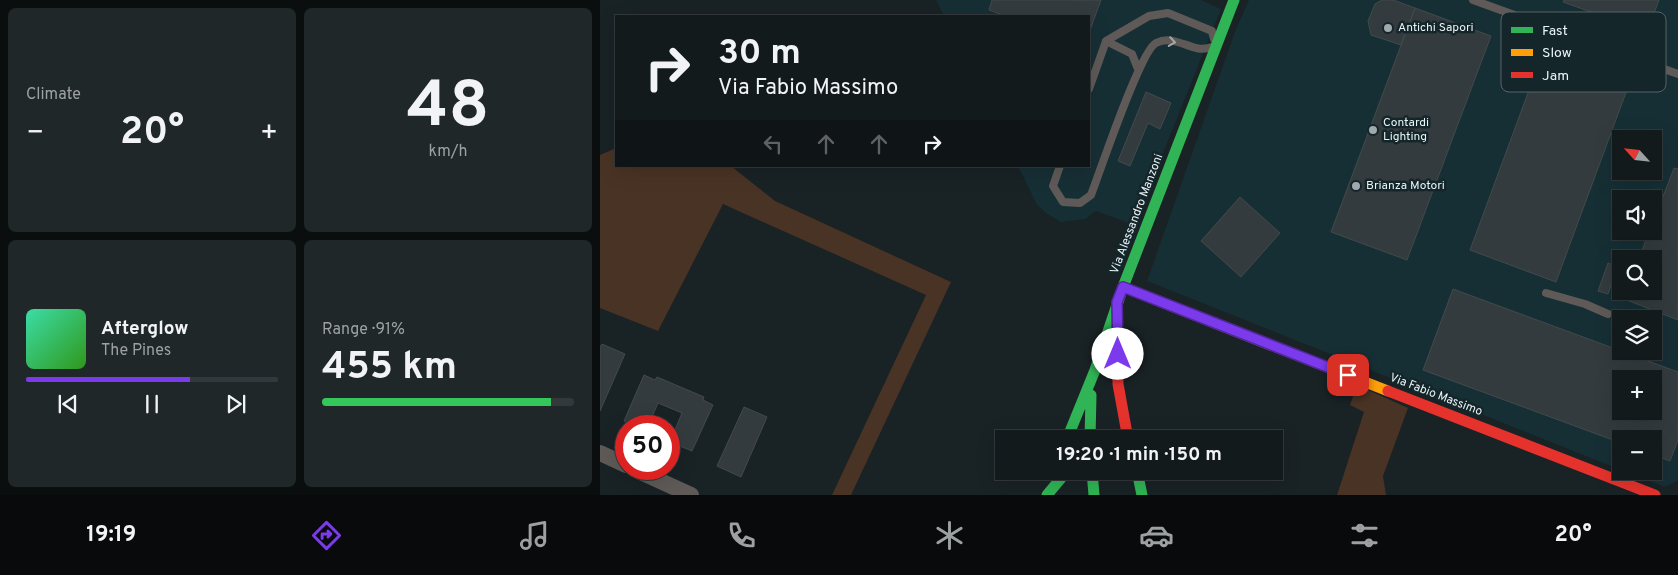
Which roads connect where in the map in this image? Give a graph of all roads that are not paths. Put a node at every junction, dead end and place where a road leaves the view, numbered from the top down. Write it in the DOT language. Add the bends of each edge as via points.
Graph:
graph roads {
  1 [pos="1234,0"];
  2 [pos="1473,0"];
  3 [pos="1506,12"];
  4 [pos="1106,41"];
  5 [pos="1216,45"];
  6 [pos="1138,69"];
  7 [pos="1666,70"];
  8 [pos="1678,74"];
  9 [pos="1090,85"];
  10 [pos="1060,167"];
  11 [pos="1123,287"];
  12 [pos="1546,293"];
  13 [pos="1117,302"];
  14 [pos="1608,314"];
  15 [pos="1095,370"];
  16 [pos="1072,430"];
  17 [pos="1090,430"];
  18 [pos="1126,430"];
  19 [pos="600,453"];
  20 [pos="615,460"];
  21 [pos="658,480"];
  22 [pos="1052,480"];
  23 [pos="1060,480"];
  24 [pos="1093,480"];
  25 [pos="1139,480"];
  26 [pos="691,495"];
  27 [pos="1046,495"];
  28 [pos="1094,495"];
  29 [pos="1142,495"];
  30 [pos="1655,495"];
  1 -- 5 [label="main road, Via Alessandro Manzoni"];
  2 -- 3 [label="lane"];
  4 -- 5 [label="lane" via="1149,16 1168,13 1212,31"];
  4 -- 6 [label="lane" via="1132,54"];
  4 -- 9 [label="lane"];
  6 -- 5 [label="lane, one-way" via="1154,44 1167,39 1204,50"];
  5 -- 11 [label="main road, Via Alessandro Manzoni"];
  6 -- 10 [label="lane" via="1091,195 1080,203 1063,202 1053,186"];
  7 -- 8 [label="lane"];
  11 -- 13 [label="main road, Via Alessandro Manzoni"];
  11 -- 30 [label="main road, Via Fabio Massimo"];
  12 -- 14 [label="lane"];
  13 -- 15 [label="main road, Via Alessandro Manzoni"];
  13 -- 18 [label="main road" via="1118,384"];
  15 -- 16 [label="main road, Via Alessandro Manzoni"];
  15 -- 17 [label="main road"];
  19 -- 20 [label="street"];
  21 -- 26 [label="street"];
  22 -- 27 [label="main road"];
  23 -- 27 [label="main road"];
  24 -- 28 [label="main road"];
  25 -- 29 [label="main road"];
}
